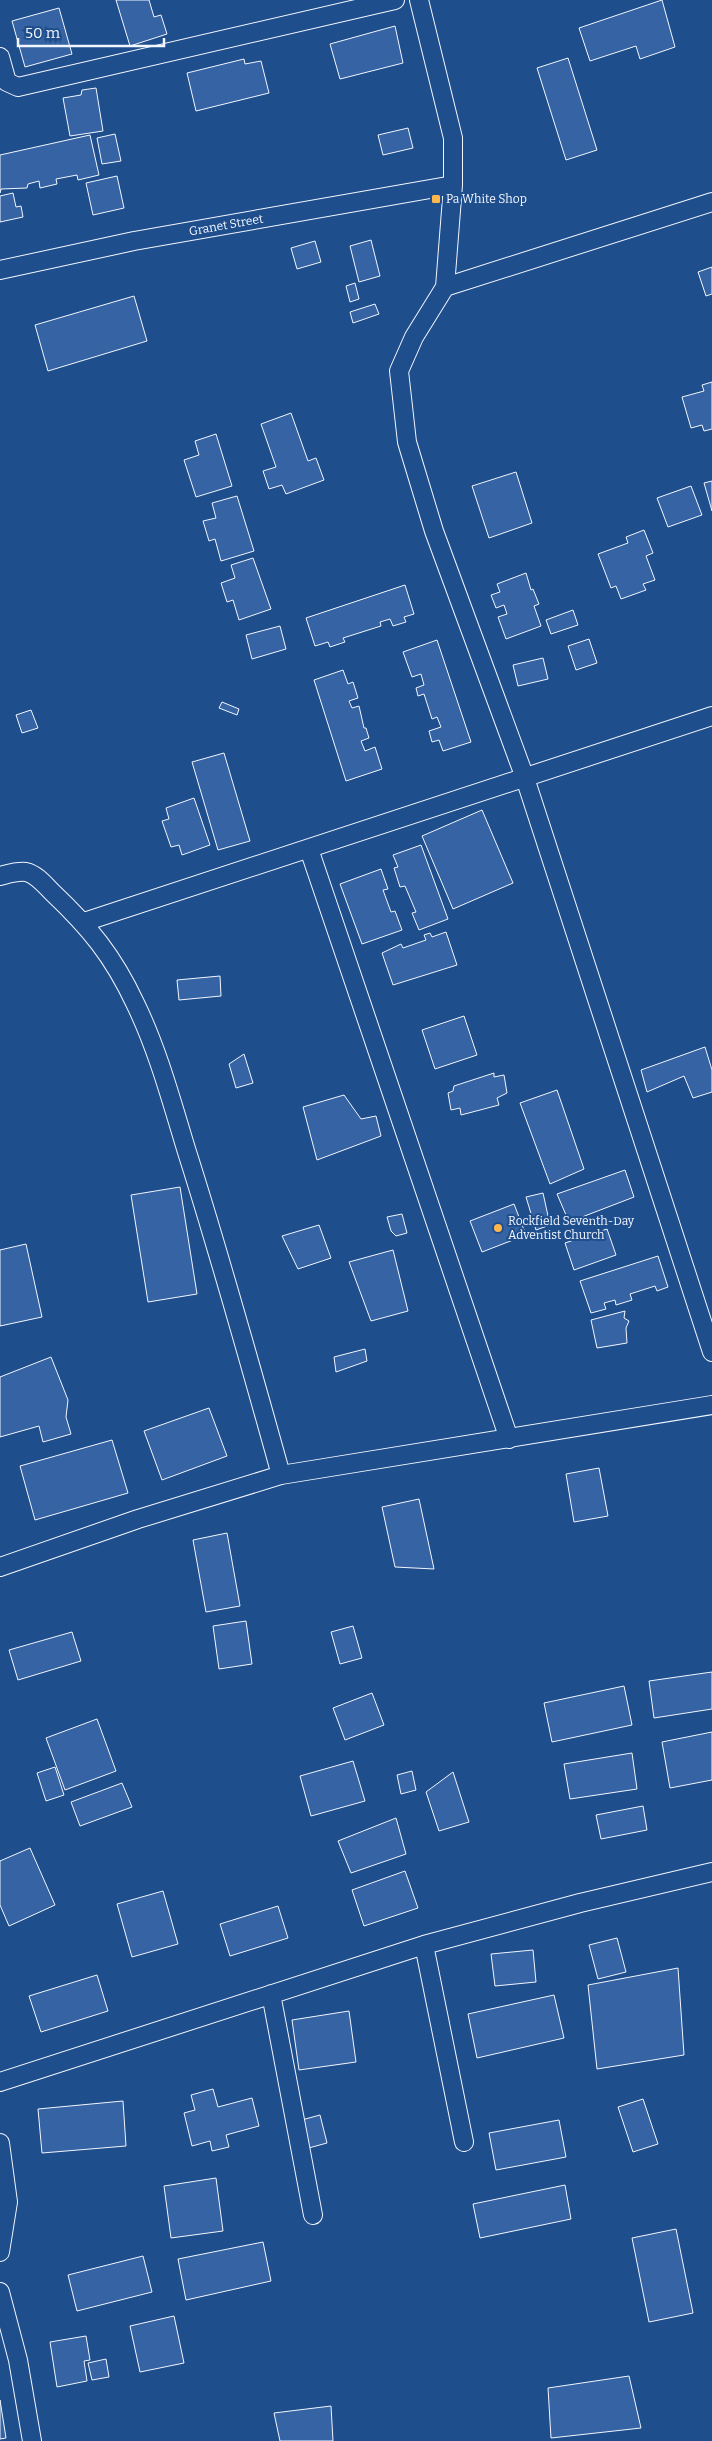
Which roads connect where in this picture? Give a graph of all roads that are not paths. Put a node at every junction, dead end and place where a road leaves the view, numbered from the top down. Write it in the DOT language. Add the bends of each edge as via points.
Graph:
graph roads {
  1 [pos="395,0"];
  2 [pos="419,0"];
  3 [pos="0,56"];
  4 [pos="453,185"];
  5 [pos="712,202"];
  6 [pos="0,270"];
  7 [pos="445,287"];
  8 [pos="712,716"];
  9 [pos="525,778"];
  10 [pos="309,849"];
  11 [pos="0,876"];
  12 [pos="84,922"];
  13 [pos="712,1352"];
  14 [pos="712,1405"];
  15 [pos="509,1439"];
  16 [pos="281,1474"];
  17 [pos="0,1567"];
  18 [pos="712,1872"];
  19 [pos="424,1945"];
  20 [pos="271,1994"];
  21 [pos="0,2082"];
  22 [pos="464,2142"];
  23 [pos="0,2143"];
  24 [pos="313,2215"];
  25 [pos="0,2252"];
  26 [pos="0,2292"];
  27 [pos="32,2441"];
  1 -- 3 [label="street" via="18,87 7,82"];
  2 -- 4 [label="street" via="452,138"];
  4 -- 6 [label="street, Granet Street" via="134,241"];
  4 -- 7 [label="street"];
  5 -- 7 [label="street"];
  7 -- 9 [label="street" via="414,337 399,371 407,442 434,530"];
  8 -- 9 [label="street"];
  9 -- 10 [label="street"];
  9 -- 13 [label="street"];
  10 -- 12 [label="street"];
  10 -- 15 [label="street"];
  11 -- 12 [label="street" via="13,872 33,875"];
  12 -- 16 [label="street" via="114,962 136,1004 162,1072 222,1262"];
  14 -- 15 [label="street"];
  15 -- 16 [label="street"];
  16 -- 17 [label="street"];
  18 -- 19 [label="street"];
  19 -- 20 [label="street"];
  19 -- 22 [label="street"];
  20 -- 21 [label="street"];
  20 -- 24 [label="street"];
  23 -- 25 [label="street" via="8,2202"];
  26 -- 27 [label="street" via="18,2360"];
}
